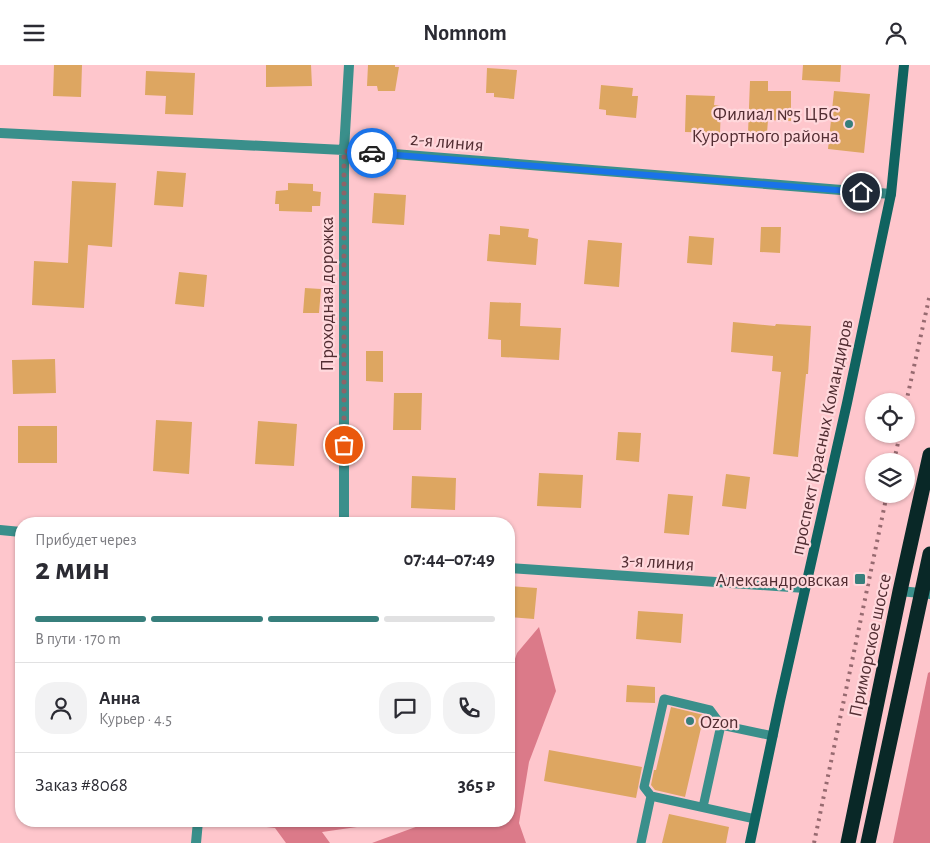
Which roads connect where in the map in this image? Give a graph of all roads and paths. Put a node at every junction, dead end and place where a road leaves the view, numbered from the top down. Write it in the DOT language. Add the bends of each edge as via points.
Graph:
graph roads {
  1 [pos="349,65"];
  2 [pos="904,65"];
  3 [pos="0,133"];
  4 [pos="344,151"];
  5 [pos="891,194"];
  6 [pos="930,455"];
  7 [pos="344,517"];
  8 [pos="0,530"];
  9 [pos="15,531"];
  10 [pos="930,554"];
  11 [pos="515,567"];
  12 [pos="805,588"];
  13 [pos="900,591"];
  14 [pos="926,594"];
  15 [pos="721,725"];
  16 [pos="772,736"];
  17 [pos="651,796"];
  18 [pos="703,807"];
  19 [pos="755,819"];
  20 [pos="197,827"];
  21 [pos="196,843"];
  22 [pos="641,843"];
  23 [pos="750,843"];
  24 [pos="848,843"];
  25 [pos="868,843"];
  1 -- 4 [label="street, Проходная дорожка"];
  2 -- 5 [label="street, проспект Красных Командиров"];
  3 -- 4 [label="street, 2-я линия"];
  4 -- 5 [label="street, 2-я линия"];
  4 -- 7 [label="street, Проходная дорожка"];
  5 -- 12 [label="street, проспект Красных Командиров" via="848,403"];
  6 -- 13 [label="highway, Приморское шоссе"];
  8 -- 9 [label="street"];
  10 -- 14 [label="highway"];
  11 -- 12 [label="street, 3-я линия"];
  12 -- 16 [label="street, проспект Красных Командиров"];
  13 -- 14 [label="street"];
  13 -- 24 [label="highway, Приморское шоссе"];
  14 -- 25 [label="highway"];
  15 -- 16 [label="lane"];
  15 -- 17 [label="lane" via="710,710 664,699 644,787"];
  15 -- 18 [label="lane"];
  16 -- 19 [label="street, проспект Красных Командиров"];
  17 -- 18 [label="lane"];
  17 -- 22 [label="lane"];
  18 -- 19 [label="lane"];
  19 -- 23 [label="street, проспект Красных Командиров"];
  20 -- 21 [label="street"];
}
